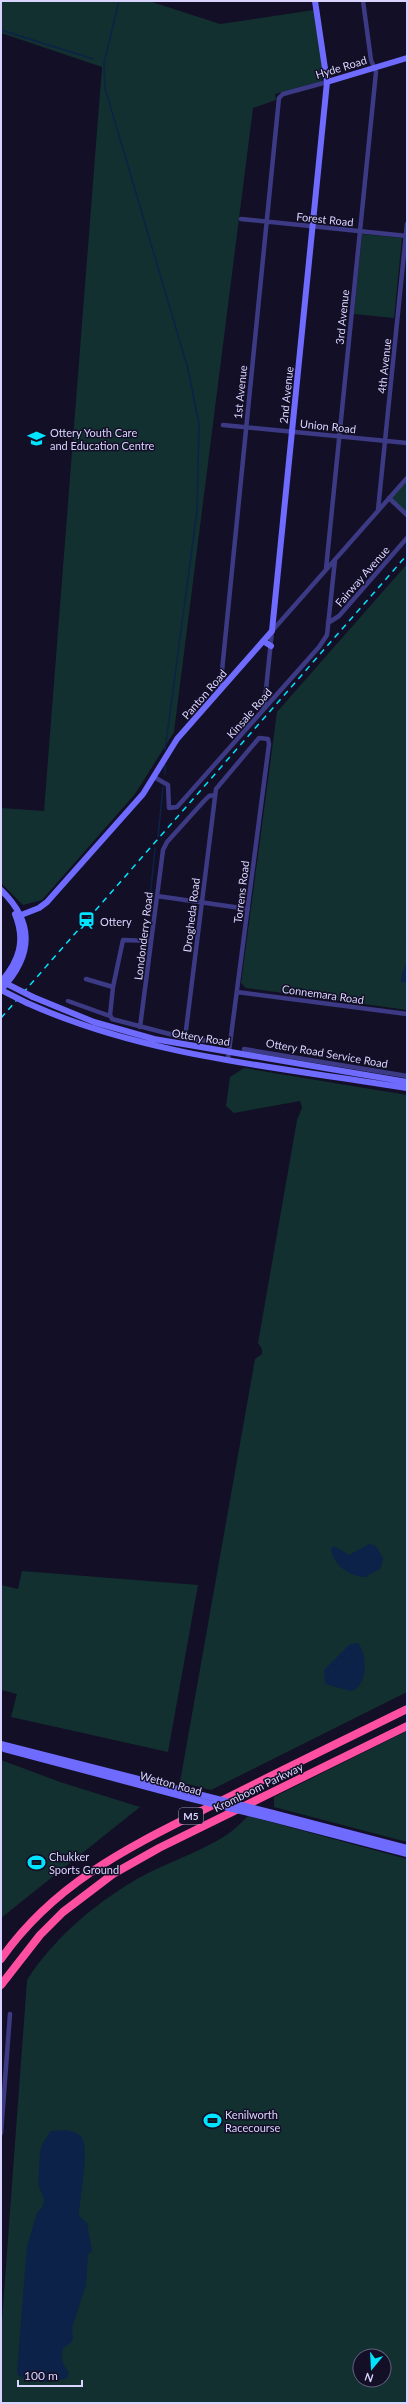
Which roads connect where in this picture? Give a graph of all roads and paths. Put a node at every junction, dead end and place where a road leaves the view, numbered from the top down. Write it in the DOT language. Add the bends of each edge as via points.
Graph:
graph roads {
  1 [pos="315,1"];
  2 [pos="362,1"];
  3 [pos="407,58"];
  4 [pos="374,68"];
  5 [pos="327,82"];
  6 [pos="280,96"];
  7 [pos="241,219"];
  8 [pos="266,222"];
  9 [pos="407,224"];
  10 [pos="313,226"];
  11 [pos="360,231"];
  12 [pos="406,236"];
  13 [pos="223,425"];
  14 [pos="246,427"];
  15 [pos="292,431"];
  16 [pos="339,436"];
  17 [pos="385,441"];
  18 [pos="407,443"];
  19 [pos="407,478"];
  20 [pos="389,498"];
  21 [pos="378,510"];
  22 [pos="407,515"];
  23 [pos="407,538"];
  24 [pos="335,560"];
  25 [pos="326,569"];
  26 [pos="328,623"];
  27 [pos="272,631"];
  28 [pos="263,641"];
  29 [pos="271,646"];
  30 [pos="220,690"];
  31 [pos="264,709"];
  32 [pos="154,777"];
  33 [pos="215,795"];
  34 [pos="1,890"];
  35 [pos="1,894"];
  36 [pos="157,896"];
  37 [pos="202,902"];
  38 [pos="13,904"];
  39 [pos="248,909"];
  40 [pos="31,912"];
  41 [pos="18,917"];
  42 [pos="151,941"];
  43 [pos="86,979"];
  44 [pos="1,981"];
  45 [pos="113,987"];
  46 [pos="1,990"];
  47 [pos="237,992"];
  48 [pos="68,1001"];
  49 [pos="407,1014"];
  50 [pos="110,1016"];
  51 [pos="140,1027"];
  52 [pos="185,1038"];
  53 [pos="216,1042"];
  54 [pos="244,1049"];
  55 [pos="229,1051"];
  56 [pos="228,1059"];
  57 [pos="407,1076"];
  58 [pos="407,1082"];
  59 [pos="407,1088"];
  60 [pos="407,1709"];
  61 [pos="407,1726"];
  62 [pos="1,1744"];
  63 [pos="1,1748"];
  64 [pos="189,1795"];
  65 [pos="271,1816"];
  66 [pos="407,1848"];
  67 [pos="407,1854"];
  68 [pos="1,1959"];
  69 [pos="1,1985"];
  70 [pos="10,2014"];
  71 [pos="3,2075"];
  72 [pos="1,2133"];
  1 -- 5 [label="main road, 2nd Avenue"];
  2 -- 4 [label="street, 3rd Avenue"];
  3 -- 4 [label="main road, Hyde Road"];
  4 -- 5 [label="main road, Hyde Road"];
  4 -- 11 [label="street, 3rd Avenue" via="376,76"];
  5 -- 6 [label="street, Hyde Road"];
  5 -- 10 [label="main road, 2nd Avenue"];
  6 -- 8 [label="street, 1st Avenue"];
  7 -- 8 [label="street, Forest Road"];
  8 -- 10 [label="street, Forest Road"];
  8 -- 14 [label="street, 1st Avenue"];
  9 -- 12 [label="street, 4th Avenue"];
  10 -- 11 [label="street, Forest Road"];
  10 -- 15 [label="main road, 2nd Avenue"];
  11 -- 12 [label="street, Forest Road"];
  11 -- 16 [label="street, 3rd Avenue"];
  12 -- 17 [label="street, 4th Avenue"];
  13 -- 14 [label="street, Union Road"];
  14 -- 15 [label="street, Union Road"];
  14 -- 30 [label="street, 1st Avenue"];
  15 -- 16 [label="street, Union Road"];
  15 -- 27 [label="main road, 2nd Avenue"];
  16 -- 17 [label="street, Union Road"];
  16 -- 25 [label="street, 3rd Avenue"];
  17 -- 18 [label="street, Union Road"];
  17 -- 21 [label="street, 4th Avenue"];
  19 -- 20 [label="street, Panton Road"];
  20 -- 21 [label="street, Panton Road"];
  20 -- 22 [label="street"];
  21 -- 24 [label="street, Panton Road"];
  23 -- 26 [label="street, Fairway Avenue" via="339,616"];
  24 -- 25 [label="street, Panton Road"];
  24 -- 26 [label="street, Kinsale Road"];
  25 -- 27 [label="street, Panton Road"];
  26 -- 31 [label="street, Kinsale Road" via="324,641"];
  27 -- 28 [label="main road, Panton Road"];
  27 -- 29 [label="street, 2nd Avenue"];
  28 -- 29 [label="main road"];
  28 -- 30 [label="main road, Panton Road"];
  29 -- 31 [label="street, 2nd Avenue"];
  30 -- 32 [label="main road, Panton Road" via="177,739"];
  31 -- 32 [label="street, Kinsale Road" via="174,809 168,805 168,785"];
  32 -- 40 [label="main road, Panton Road" via="143,794 47,902"];
  33 -- 36 [label="street, Londonderry Road" via="208,796 164,847"];
  33 -- 37 [label="street, Drogheda Road"];
  33 -- 39 [label="street, Torrens Road" via="219,784 259,738 268,739"];
  34 -- 38 [label="main road"];
  35 -- 41 [label="main road"];
  36 -- 37 [label="street"];
  36 -- 42 [label="street, Londonderry Road"];
  37 -- 39 [label="street"];
  37 -- 52 [label="street, Drogheda Road"];
  38 -- 40 [label="main road"];
  38 -- 41 [label="main road"];
  39 -- 47 [label="street, Torrens Road"];
  40 -- 41 [label="main road, Panton Road"];
  41 -- 44 [label="main road" via="19,956"];
  41 -- 46 [label="main road" via="26,937 24,954 18,970"];
  42 -- 45 [label="street" via="123,940"];
  42 -- 51 [label="street, Londonderry Road"];
  43 -- 45 [label="street"];
  44 -- 55 [label="main road, Ottery Road, bridge" via="72,1014 120,1030 174,1043"];
  45 -- 50 [label="street"];
  46 -- 56 [label="main road, Ottery Road, bridge" via="60,1017 116,1037 165,1049"];
  47 -- 49 [label="street, Connemara Road"];
  47 -- 55 [label="street, Torrens Road"];
  48 -- 50 [label="street"];
  50 -- 51 [label="street" via="113,1020"];
  51 -- 52 [label="street"];
  52 -- 53 [label="street"];
  54 -- 57 [label="street, Ottery Road Service Road"];
  55 -- 56 [label="street, Torrens Road"];
  55 -- 58 [label="main road, Ottery Road"];
  56 -- 59 [label="main road, Ottery Road"];
  60 -- 68 [label="highway, Kromboom Parkway / M5" via="106,1860 55,1900 31,1923"];
  61 -- 69 [label="highway, Kromboom Parkway / M5" via="159,1848 113,1874 63,1912 40,1935"];
  62 -- 64 [label="main road, Wetton Road"];
  63 -- 64 [label="main road, Wetton Road"];
  64 -- 65 [label="main road, Wetton Road, bridge"];
  65 -- 66 [label="main road, Wetton Road"];
  65 -- 67 [label="main road, Wetton Road"];
  70 -- 71 [label="street"];
  71 -- 72 [label="street"];
}
